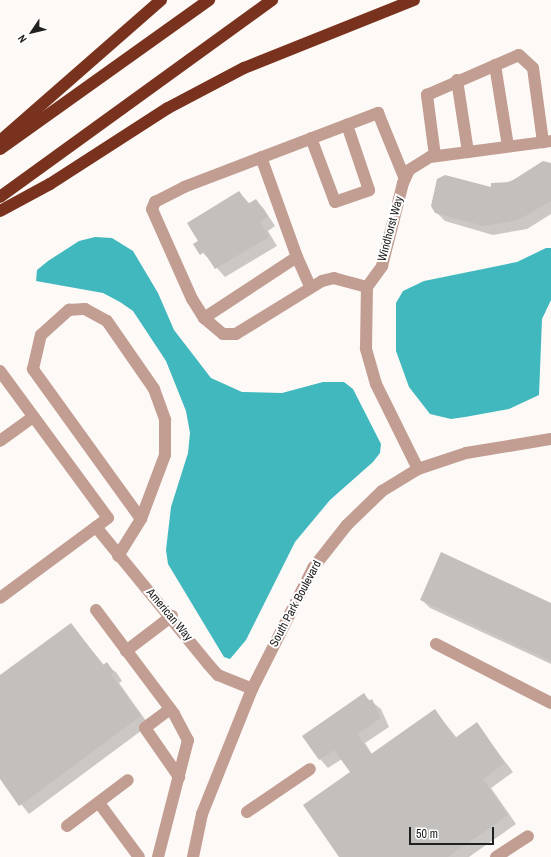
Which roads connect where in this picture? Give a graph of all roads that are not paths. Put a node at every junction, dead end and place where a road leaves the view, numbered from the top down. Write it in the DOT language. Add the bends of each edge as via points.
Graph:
graph roads {
  1 [pos="161,0"];
  2 [pos="209,0"];
  3 [pos="272,0"];
  4 [pos="414,0"];
  5 [pos="495,65"];
  6 [pos="457,80"];
  7 [pos="347,125"];
  8 [pos="311,138"];
  9 [pos="0,141"];
  10 [pos="547,141"];
  11 [pos="508,146"];
  12 [pos="0,149"];
  13 [pos="468,152"];
  14 [pos="435,156"];
  15 [pos="261,157"];
  16 [pos="405,179"];
  17 [pos="0,197"];
  18 [pos="0,211"];
  19 [pos="297,256"];
  20 [pos="310,286"];
  21 [pos="367,287"];
  22 [pos="204,318"];
  23 [pos="0,371"];
  24 [pos="33,417"];
  25 [pos="551,439"];
  26 [pos="0,441"];
  27 [pos="418,469"];
  28 [pos="141,518"];
  29 [pos="96,527"];
  30 [pos="118,556"];
  31 [pos="0,598"];
  32 [pos="96,610"];
  33 [pos="172,616"];
  34 [pos="436,644"];
  35 [pos="126,650"];
  36 [pos="252,689"];
  37 [pos="551,703"];
  38 [pos="170,709"];
  39 [pos="310,769"];
  40 [pos="179,777"];
  41 [pos="128,780"];
  42 [pos="99,803"];
  43 [pos="247,812"];
  44 [pos="67,826"];
  45 [pos="528,836"];
  46 [pos="139,857"];
  47 [pos="158,857"];
  48 [pos="193,857"];
  49 [pos="496,857"];
  1 -- 9 [label="highway"];
  2 -- 12 [label="highway"];
  3 -- 17 [label="highway"];
  4 -- 18 [label="highway" via="244,68 168,108 50,184"];
  5 -- 6 [label="street"];
  5 -- 10 [label="street" via="519,55 533,68"];
  5 -- 11 [label="street"];
  6 -- 13 [label="street"];
  6 -- 14 [label="street" via="427,94"];
  7 -- 8 [label="street"];
  7 -- 8 [label="street" via="369,190 335,202"];
  7 -- 16 [label="street" via="378,113"];
  8 -- 15 [label="street"];
  10 -- 11 [label="street, Windhorst Way"];
  11 -- 13 [label="street, Windhorst Way"];
  13 -- 14 [label="street, Windhorst Way"];
  14 -- 16 [label="street, Windhorst Way" via="417,162"];
  15 -- 19 [label="street"];
  15 -- 22 [label="street" via="184,187 155,202 152,209 192,299"];
  16 -- 21 [label="street, Windhorst Way" via="382,266"];
  19 -- 20 [label="street"];
  19 -- 22 [label="street"];
  20 -- 21 [label="street" via="334,278"];
  20 -- 22 [label="street" via="236,334 223,334"];
  21 -- 27 [label="street" via="366,348 372,370 394,427"];
  23 -- 24 [label="street"];
  24 -- 26 [label="street"];
  24 -- 29 [label="street" via="108,518"];
  25 -- 27 [label="street, South Park Boulevard" via="466,453"];
  27 -- 36 [label="street, South Park Boulevard" via="382,491 348,525 313,568"];
  28 -- 28 [label="street" via="33,369 41,335 70,310 85,309 107,321 154,390 165,420 165,455"];
  28 -- 30 [label="street"];
  29 -- 30 [label="street, American Way"];
  29 -- 31 [label="street"];
  30 -- 33 [label="street, American Way"];
  32 -- 35 [label="street"];
  33 -- 35 [label="street"];
  33 -- 36 [label="street, American Way" via="218,675"];
  34 -- 37 [label="street"];
  35 -- 38 [label="street"];
  36 -- 48 [label="street, South Park Boulevard" via="202,814"];
  38 -- 40 [label="street" via="188,740"];
  38 -- 40 [label="street" via="145,728"];
  39 -- 43 [label="street"];
  40 -- 47 [label="street"];
  41 -- 42 [label="street"];
  42 -- 44 [label="street"];
  42 -- 46 [label="street"];
  45 -- 49 [label="street"];
}
